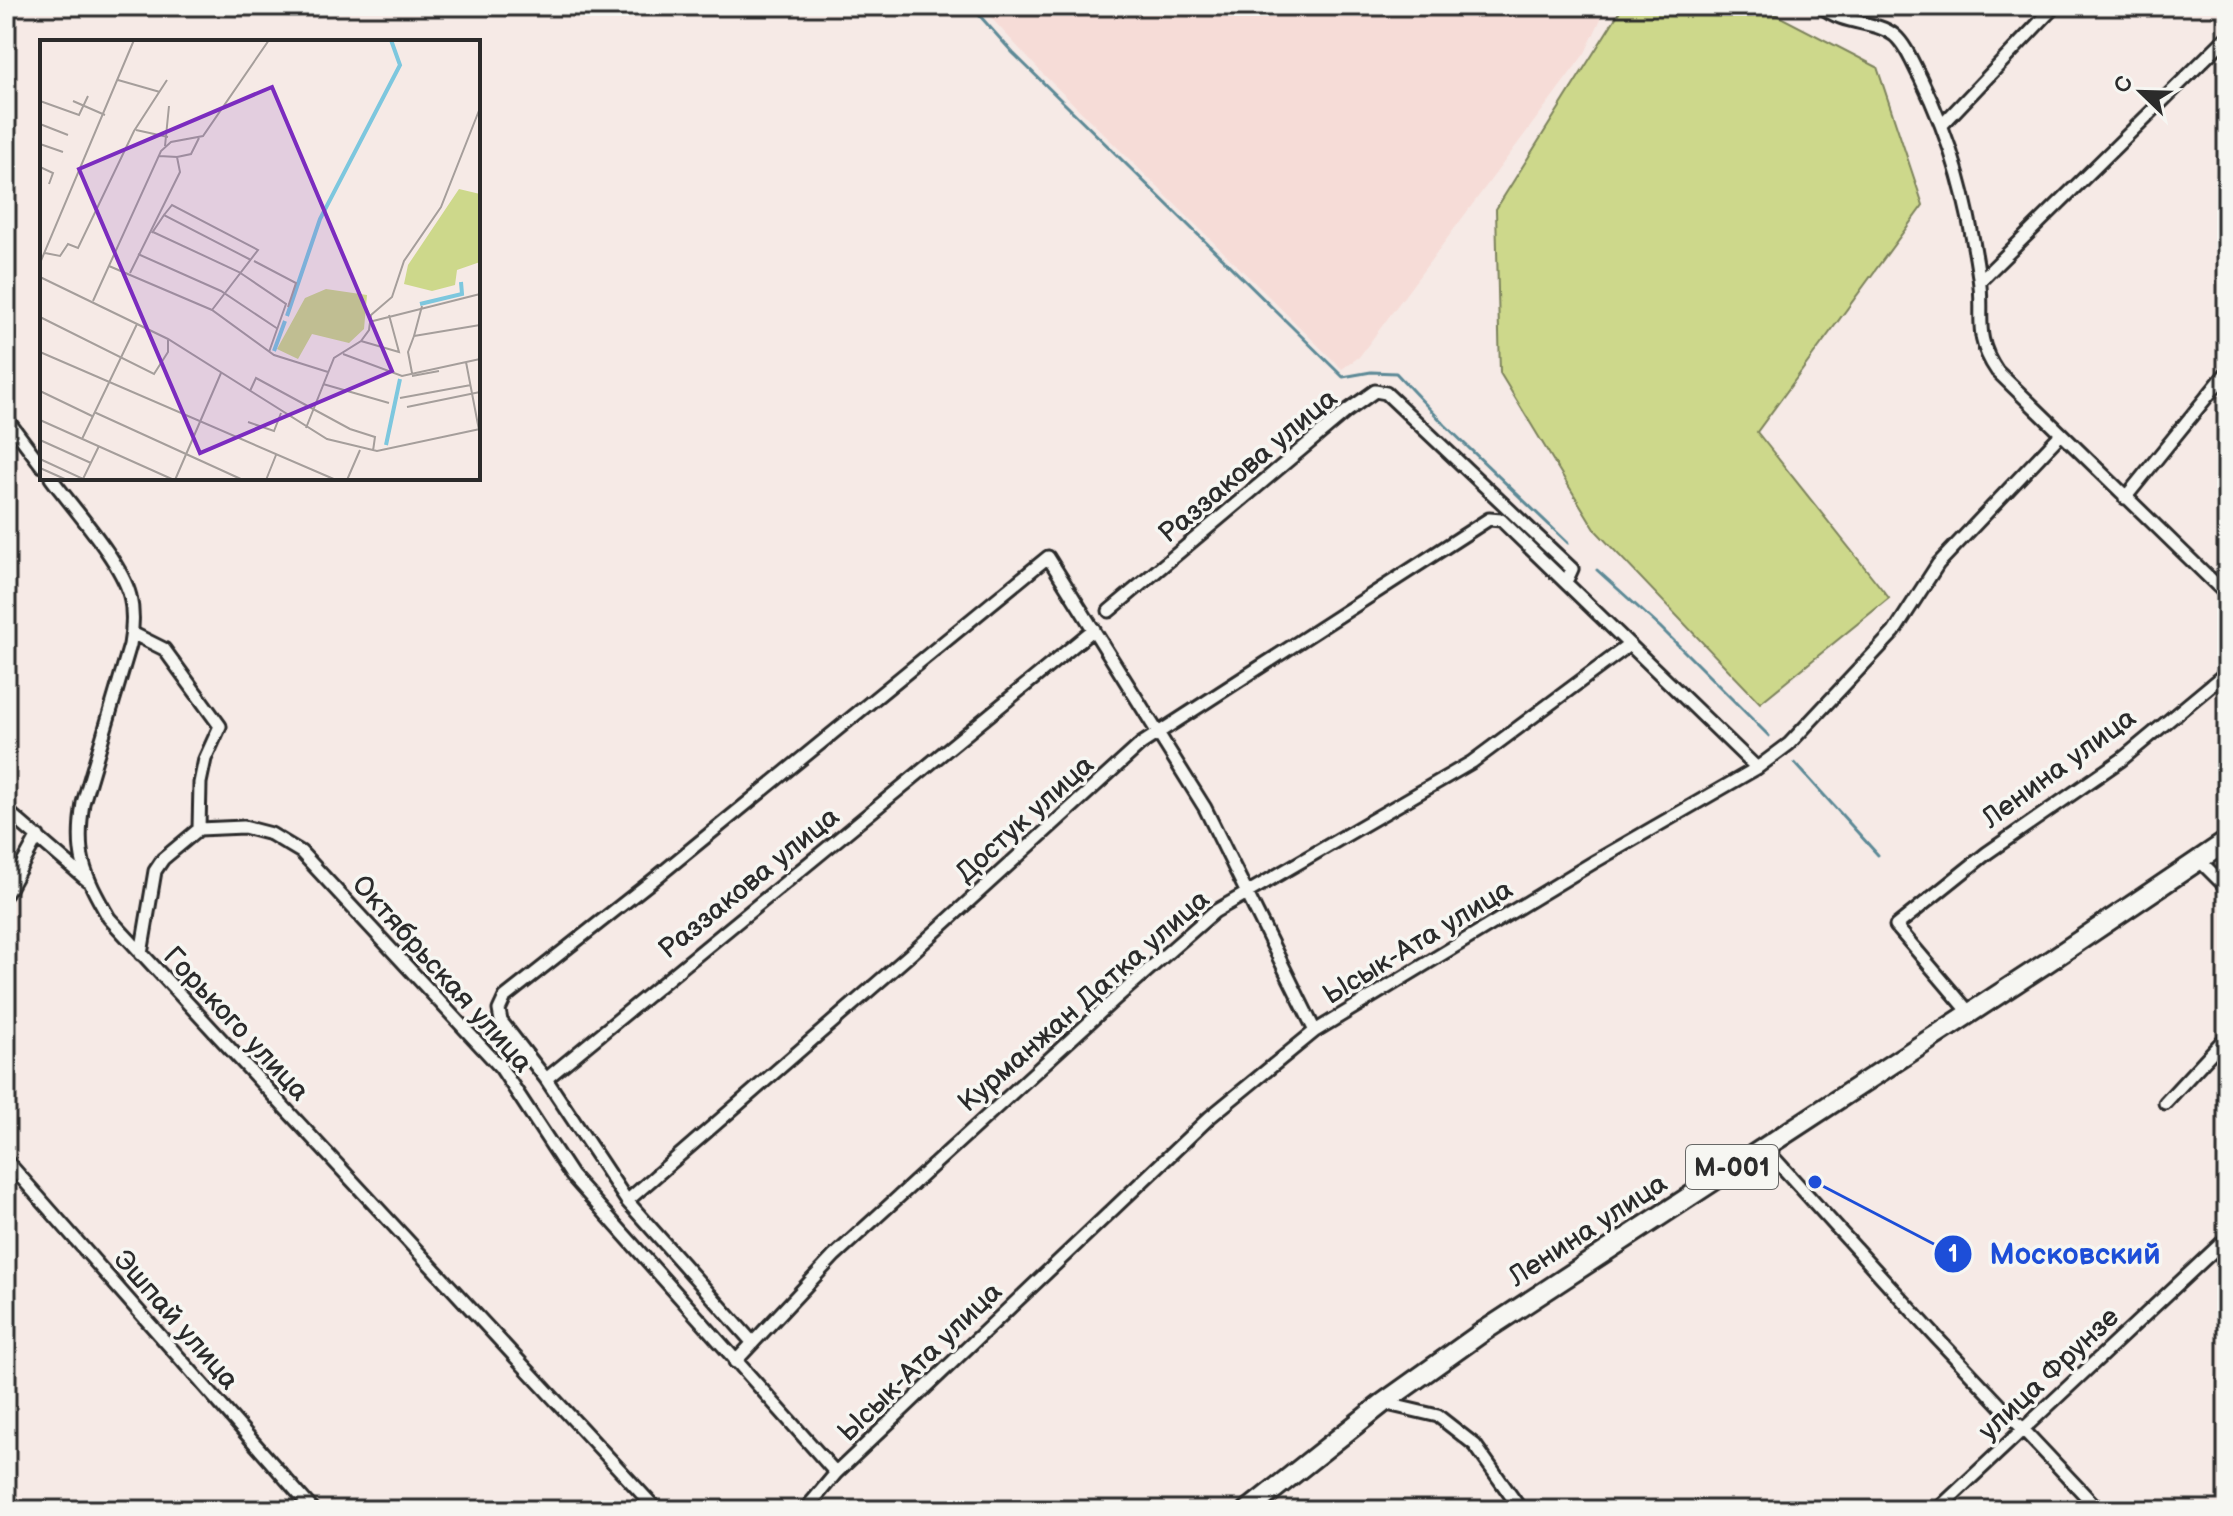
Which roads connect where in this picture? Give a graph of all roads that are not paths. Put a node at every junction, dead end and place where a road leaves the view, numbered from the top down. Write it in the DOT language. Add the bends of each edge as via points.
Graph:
graph roads {
  1 [pos="1821,6"];
  2 [pos="1839,6"];
  3 [pos="2055,6"];
  4 [pos="1840,19"];
  5 [pos="2227,37"];
  6 [pos="1943,124"];
  7 [pos="1980,281"];
  8 [pos="2227,372"];
  9 [pos="6,418"];
  10 [pos="2061,434"];
  11 [pos="40,463"];
  12 [pos="52,480"];
  13 [pos="2125,498"];
  14 [pos="1566,582"];
  15 [pos="2227,595"];
  16 [pos="1109,611"];
  17 [pos="1094,629"];
  18 [pos="132,633"];
  19 [pos="1629,645"];
  20 [pos="2227,672"];
  21 [pos="1158,731"];
  22 [pos="1757,768"];
  23 [pos="6,810"];
  24 [pos="199,829"];
  25 [pos="38,836"];
  26 [pos="2227,841"];
  27 [pos="2199,860"];
  28 [pos="87,880"];
  29 [pos="2227,888"];
  30 [pos="1248,892"];
  31 [pos="6,894"];
  32 [pos="141,954"];
  33 [pos="1969,1012"];
  34 [pos="1315,1031"];
  35 [pos="2227,1036"];
  36 [pos="546,1079"];
  37 [pos="2165,1103"];
  38 [pos="1764,1147"];
  39 [pos="6,1160"];
  40 [pos="627,1201"];
  41 [pos="2227,1238"];
  42 [pos="753,1343"];
  43 [pos="735,1362"];
  44 [pos="1383,1403"];
  45 [pos="2022,1429"];
  46 [pos="836,1473"];
  47 [pos="6,1498"];
  48 [pos="18,1510"];
  49 [pos="313,1510"];
  50 [pos="657,1510"];
  51 [pos="805,1510"];
  52 [pos="1248,1510"];
  53 [pos="1521,1510"];
  54 [pos="1937,1510"];
  55 [pos="2099,1510"];
  1 -- 4 [label="street"];
  2 -- 4 [label="street"];
  3 -- 6 [label="street"];
  4 -- 6 [label="street" via="1895,36"];
  5 -- 7 [label="street"];
  6 -- 7 [label="street" via="1967,201"];
  7 -- 10 [label="street" via="1984,353"];
  8 -- 13 [label="street"];
  9 -- 11 [label="street"];
  10 -- 13 [label="street"];
  10 -- 22 [label="street, Ысык-Ата улица" via="1938,564 1894,632 1789,744"];
  12 -- 18 [label="street, Горького улица" via="115,564 129,593"];
  13 -- 15 [label="street"];
  14 -- 16 [label="street, Раззакова улица" via="1572,569 1380,390 1347,411"];
  14 -- 19 [label="street"];
  14 -- 21 [label="street, Достук улица" via="1501,520 1489,519"];
  17 -- 21 [label="street"];
  17 -- 36 [label="street, Раззакова улица"];
  17 -- 36 [label="street" via="1048,557 505,997 501,1021"];
  18 -- 24 [label="street" via="164,649 220,726 200,783"];
  18 -- 28 [label="street, Горького улица" via="83,803 79,828"];
  19 -- 22 [label="street"];
  19 -- 30 [label="street, Курманжан Датка улица" via="1472,762"];
  20 -- 33 [label="street, Ленина улица" via="2121,760 1987,853 1896,926"];
  21 -- 30 [label="street"];
  21 -- 40 [label="street, Достук улица"];
  22 -- 34 [label="street, Ысык-Ата улица"];
  23 -- 25 [label="street"];
  24 -- 32 [label="street" via="155,871"];
  24 -- 43 [label="street, Октябрьская улица" via="244,827 271,834 301,852 501,1068 572,1176"];
  25 -- 28 [label="street"];
  25 -- 31 [label="street"];
  26 -- 27 [label="main road, Ленина улица / М-001"];
  27 -- 29 [label="street"];
  27 -- 33 [label="main road, Ленина улица / М-001"];
  28 -- 32 [label="street, Горького улица" via="109,918"];
  30 -- 34 [label="street"];
  30 -- 42 [label="street, Курманжан Датка улица" via="1214,912 1115,999 834,1256"];
  32 -- 50 [label="street, Горького улица"];
  33 -- 38 [label="main road, Ленина улица / М-001"];
  34 -- 46 [label="street, Ысык-Ата улица" via="1210,1117"];
  35 -- 37 [label="street"];
  36 -- 40 [label="street"];
  38 -- 44 [label="main road, Ленина улица / М-001"];
  38 -- 45 [label="street"];
  39 -- 49 [label="street, Эшпай улица"];
  40 -- 42 [label="street"];
  41 -- 45 [label="street, улица Фрунзе"];
  42 -- 43 [label="street, Курманжан Датка улица"];
  43 -- 46 [label="street"];
  44 -- 52 [label="main road, Ленина улица / М-001"];
  44 -- 53 [label="street" via="1438,1416 1475,1445"];
  45 -- 54 [label="street, улица Фрунзе"];
  45 -- 55 [label="street"];
  46 -- 51 [label="street, Ысык-Ата улица"];
  47 -- 48 [label="street"];
}
